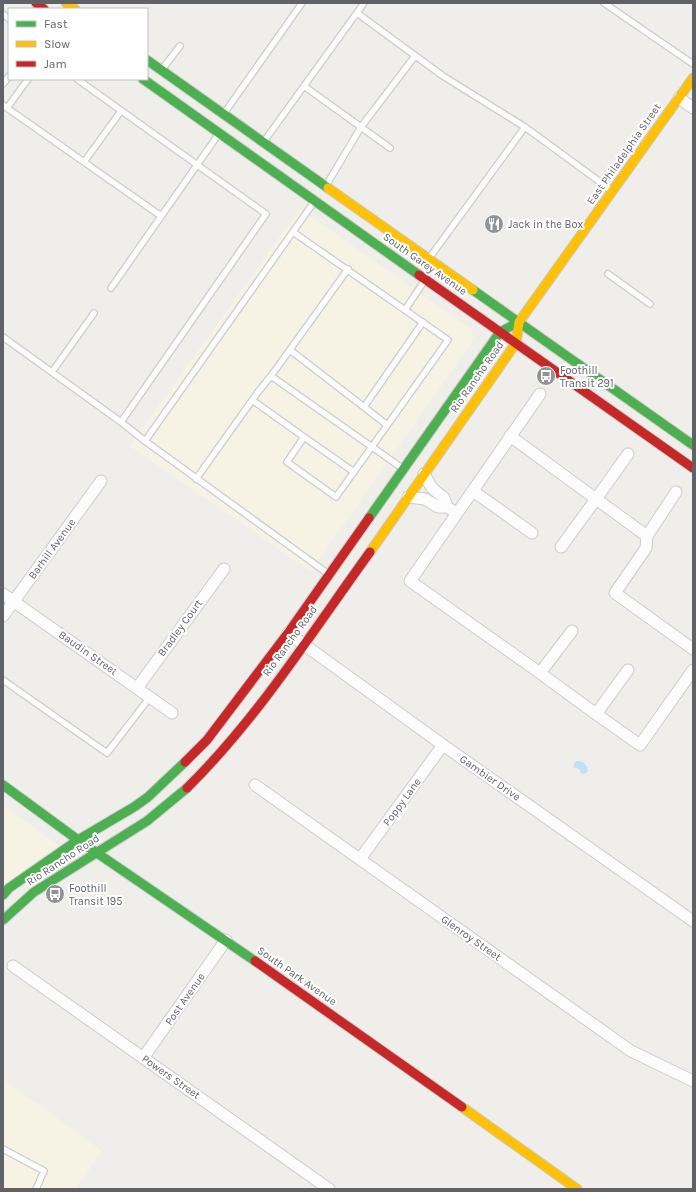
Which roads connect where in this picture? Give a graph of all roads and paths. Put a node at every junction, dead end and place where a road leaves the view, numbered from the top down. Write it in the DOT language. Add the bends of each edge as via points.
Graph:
graph roads {
  1 [pos="302,3"];
  2 [pos="364,3"];
  3 [pos="604,3"];
  4 [pos="357,12"];
  5 [pos="180,46"];
  6 [pos="416,56"];
  7 [pos="148,61"];
  8 [pos="693,64"];
  9 [pos="162,70"];
  10 [pos="693,78"];
  11 [pos="27,80"];
  12 [pos="78,80"];
  13 [pos="144,80"];
  14 [pos="304,86"];
  15 [pos="679,98"];
  16 [pos="5,107"];
  17 [pos="693,108"];
  18 [pos="121,111"];
  19 [pos="224,114"];
  20 [pos="362,127"];
  21 [pos="524,127"];
  22 [pos="219,133"];
  23 [pos="264,142"];
  24 [pos="390,148"];
  25 [pos="84,162"];
  26 [pos="196,164"];
  27 [pos="326,186"];
  28 [pos="613,191"];
  29 [pos="315,201"];
  30 [pos="161,216"];
  31 [pos="293,232"];
  32 [pos="428,259"];
  33 [pos="348,269"];
  34 [pos="608,274"];
  35 [pos="426,280"];
  36 [pos="111,288"];
  37 [pos="650,304"];
  38 [pos="405,310"];
  39 [pos="94,313"];
  40 [pos="423,322"];
  41 [pos="519,322"];
  42 [pos="500,332"];
  43 [pos="3,337"];
  44 [pos="516,343"];
  45 [pos="290,350"];
  46 [pos="52,372"];
  47 [pos="271,376"];
  48 [pos="540,394"];
  49 [pos="252,400"];
  50 [pos="364,406"];
  51 [pos="121,422"];
  52 [pos="387,425"];
  53 [pos="510,436"];
  54 [pos="304,437"];
  55 [pos="145,441"];
  56 [pos="693,445"];
  57 [pos="372,446"];
  58 [pos="628,454"];
  59 [pos="693,468"];
  60 [pos="403,469"];
  61 [pos="354,472"];
  62 [pos="424,474"];
  63 [pos="196,479"];
  64 [pos="101,481"];
  65 [pos="405,491"];
  66 [pos="473,491"];
  67 [pos="676,492"];
  68 [pos="596,499"];
  69 [pos="452,510"];
  70 [pos="532,533"];
  71 [pos="647,536"];
  72 [pos="561,547"];
  73 [pos="224,569"];
  74 [pos="337,580"];
  75 [pos="3,594"];
  76 [pos="14,602"];
  77 [pos="3,616"];
  78 [pos="572,631"];
  79 [pos="288,633"];
  80 [pos="303,644"];
  81 [pos="693,650"];
  82 [pos="628,670"];
  83 [pos="693,670"];
  84 [pos="540,674"];
  85 [pos="3,680"];
  86 [pos="137,688"];
  87 [pos="150,697"];
  88 [pos="172,713"];
  89 [pos="596,714"];
  90 [pos="443,745"];
  91 [pos="3,785"];
  92 [pos="254,785"];
  93 [pos="78,840"];
  94 [pos="96,852"];
  95 [pos="360,859"];
  96 [pos="3,895"];
  97 [pos="3,920"];
  98 [pos="693,921"];
  99 [pos="226,940"];
  100 [pos="13,966"];
  101 [pos="144,1058"];
  102 [pos="693,1081"];
  103 [pos="3,1149"];
  104 [pos="36,1189"];
  105 [pos="329,1189"];
  106 [pos="577,1189"];
  1 -- 19 [label="lane"];
  2 -- 4 [label="lane"];
  3 -- 8 [label="lane"];
  4 -- 6 [label="lane"];
  4 -- 14 [label="lane"];
  5 -- 9 [label="lane"];
  6 -- 20 [label="lane"];
  6 -- 21 [label="lane"];
  7 -- 9 [label="main road, South Garey Avenue"];
  9 -- 19 [label="main road, South Garey Avenue"];
  10 -- 15 [label="main road, East Philadelphia Street"];
  11 -- 16 [label="lane"];
  12 -- 18 [label="lane"];
  13 -- 22 [label="main road, South Garey Avenue"];
  14 -- 20 [label="lane"];
  14 -- 23 [label="lane"];
  15 -- 17 [label="street"];
  15 -- 28 [label="main road, East Philadelphia Street"];
  16 -- 25 [label="lane"];
  18 -- 25 [label="lane"];
  18 -- 26 [label="lane"];
  19 -- 23 [label="main road, South Garey Avenue"];
  20 -- 24 [label="lane"];
  20 -- 27 [label="lane"];
  21 -- 28 [label="lane"];
  21 -- 32 [label="lane"];
  22 -- 26 [label="lane"];
  22 -- 29 [label="main road, South Garey Avenue"];
  23 -- 27 [label="main road, South Garey Avenue"];
  25 -- 30 [label="lane"];
  26 -- 30 [label="lane"];
  26 -- 51 [label="lane" via="266,214"];
  27 -- 29 [label="main road"];
  27 -- 32 [label="main road, South Garey Avenue"];
  28 -- 41 [label="main road, East Philadelphia Street"];
  29 -- 31 [label="lane"];
  29 -- 35 [label="main road, South Garey Avenue"];
  30 -- 36 [label="lane"];
  31 -- 33 [label="lane"];
  31 -- 55 [label="lane"];
  32 -- 41 [label="main road, South Garey Avenue"];
  33 -- 38 [label="lane"];
  33 -- 45 [label="lane"];
  34 -- 37 [label="lane"];
  35 -- 38 [label="lane"];
  35 -- 42 [label="main road, South Garey Avenue"];
  38 -- 40 [label="lane"];
  39 -- 46 [label="lane"];
  40 -- 50 [label="lane"];
  40 -- 52 [label="lane" via="448,340"];
  41 -- 42 [label="main road, Rio Rancho Road"];
  41 -- 44 [label="main road, Rio Rancho Road"];
  41 -- 56 [label="main road, South Garey Avenue"];
  42 -- 44 [label="main road, South Garey Avenue"];
  42 -- 60 [label="main road, Rio Rancho Road"];
  43 -- 46 [label="lane"];
  44 -- 59 [label="main road, South Garey Avenue"];
  44 -- 62 [label="main road, Rio Rancho Road"];
  45 -- 47 [label="lane"];
  45 -- 50 [label="lane"];
  46 -- 51 [label="lane"];
  47 -- 49 [label="lane"];
  47 -- 57 [label="lane"];
  48 -- 53 [label="street"];
  49 -- 54 [label="lane"];
  49 -- 63 [label="lane"];
  50 -- 52 [label="lane"];
  51 -- 55 [label="lane"];
  52 -- 57 [label="lane"];
  53 -- 66 [label="street"];
  53 -- 68 [label="street"];
  54 -- 61 [label="lane"];
  54 -- 61 [label="lane" via="287,462 336,497"];
  55 -- 63 [label="lane"];
  57 -- 60 [label="lane"];
  57 -- 61 [label="lane"];
  58 -- 68 [label="street"];
  60 -- 65 [label="main road" via="406,479"];
  60 -- 74 [label="main road, Rio Rancho Road"];
  62 -- 65 [label="main road, Rio Rancho Road"];
  62 -- 69 [label="street" via="432,488 444,498"];
  63 -- 74 [label="lane"];
  64 -- 76 [label="street, Barhill Avenue"];
  65 -- 69 [label="street" via="438,507"];
  65 -- 74 [label="main road, Rio Rancho Road" via="388,526"];
  66 -- 69 [label="street"];
  66 -- 70 [label="street"];
  67 -- 71 [label="street"];
  68 -- 71 [label="street"];
  68 -- 72 [label="street"];
  69 -- 84 [label="street" via="410,581"];
  71 -- 81 [label="street" via="646,548 615,593"];
  73 -- 86 [label="street, Bradley Court"];
  74 -- 79 [label="main road, Rio Rancho Road"];
  74 -- 80 [label="main road, Rio Rancho Road"];
  75 -- 76 [label="street, Baudin Street"];
  76 -- 77 [label="street, Barhill Avenue"];
  76 -- 86 [label="street, Baudin Street"];
  78 -- 84 [label="street"];
  79 -- 80 [label="street, Gambier Drive"];
  79 -- 93 [label="main road, Rio Rancho Road" via="207,740 171,776 134,807"];
  80 -- 90 [label="street, Gambier Drive"];
  80 -- 94 [label="main road, Rio Rancho Road" via="257,709 215,760 187,788 147,821"];
  82 -- 89 [label="street"];
  83 -- 89 [label="street" via="640,745"];
  84 -- 89 [label="street"];
  85 -- 87 [label="lane" via="107,753"];
  86 -- 87 [label="street, Baudin Street"];
  87 -- 88 [label="street, Baudin Street"];
  90 -- 95 [label="street, Poppy Lane"];
  90 -- 98 [label="street, Gambier Drive"];
  91 -- 93 [label="main road, South Park Avenue"];
  92 -- 95 [label="street, Glenroy Street"];
  93 -- 94 [label="main road, South Park Avenue"];
  93 -- 96 [label="main road, Rio Rancho Road" via="9,888"];
  94 -- 97 [label="main road, Rio Rancho Road" via="34,892"];
  94 -- 99 [label="main road, South Park Avenue"];
  95 -- 102 [label="street, Glenroy Street" via="631,1051"];
  99 -- 101 [label="street, Post Avenue"];
  99 -- 106 [label="main road, South Park Avenue"];
  100 -- 101 [label="street, Powers Street"];
  101 -- 105 [label="street, Powers Street"];
  103 -- 104 [label="lane" via="44,1171"];
}
